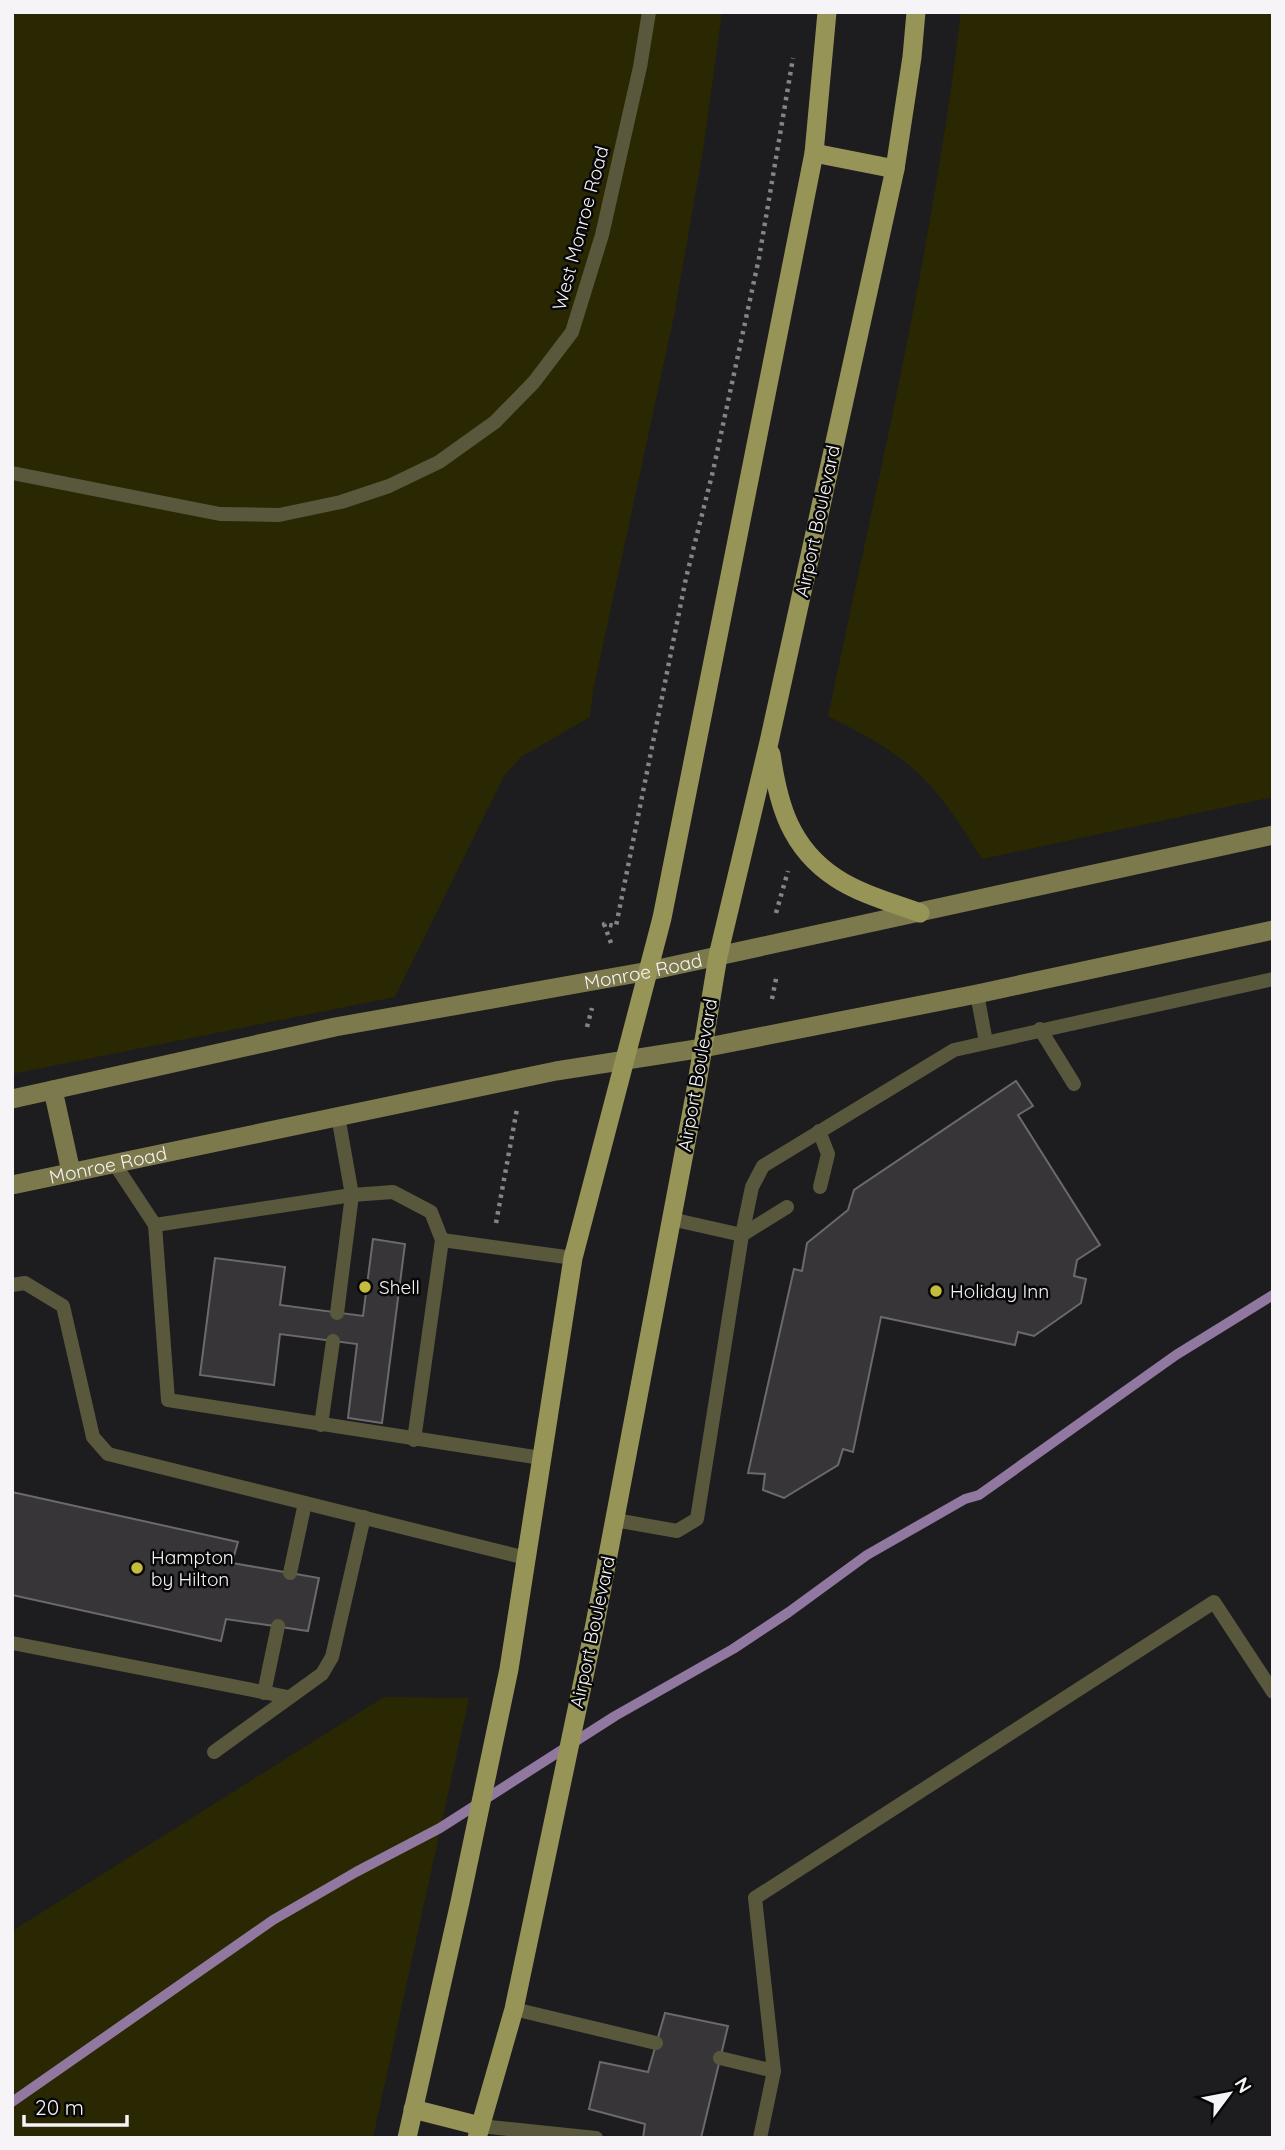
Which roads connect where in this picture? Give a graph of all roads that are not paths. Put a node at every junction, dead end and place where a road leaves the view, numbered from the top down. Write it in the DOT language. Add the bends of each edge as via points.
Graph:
graph roads {
  1 [pos="649,12"];
  2 [pos="827,12"];
  3 [pos="916,12"];
  4 [pos="814,153"];
  5 [pos="895,169"];
  6 [pos="12,472"];
  7 [pos="769,742"];
  8 [pos="1273,835"];
  9 [pos="920,914"];
  10 [pos="1273,930"];
  11 [pos="718,956"];
  12 [pos="649,971"];
  13 [pos="1273,979"];
  14 [pos="977,994"];
  15 [pos="1040,1029"];
  16 [pos="986,1042"];
  17 [pos="702,1048"];
  18 [pos="625,1060"];
  19 [pos="1074,1084"];
  20 [pos="53,1090"];
  21 [pos="12,1099"];
  22 [pos="338,1116"];
  23 [pos="819,1130"];
  24 [pos="114,1163"];
  25 [pos="71,1172"];
  26 [pos="12,1185"];
  27 [pos="820,1187"];
  28 [pos="352,1195"];
  29 [pos="787,1207"];
  30 [pos="671,1219"];
  31 [pos="155,1225"];
  32 [pos="742,1235"];
  33 [pos="442,1240"];
  34 [pos="573,1258"];
  35 [pos="12,1285"];
  36 [pos="337,1313"];
  37 [pos="333,1341"];
  38 [pos="321,1425"];
  39 [pos="414,1440"];
  40 [pos="541,1458"];
  41 [pos="305,1503"];
  42 [pos="364,1517"];
  43 [pos="615,1520"];
  44 [pos="526,1558"];
  45 [pos="290,1573"];
  46 [pos="278,1626"];
  47 [pos="12,1643"];
  48 [pos="1273,1692"];
  49 [pos="264,1693"];
  50 [pos="288,1697"];
  51 [pos="214,1752"];
  52 [pos="514,2009"];
  53 [pos="656,2043"];
  54 [pos="720,2058"];
  55 [pos="774,2071"];
  56 [pos="413,2109"];
  57 [pos="479,2132"];
  58 [pos="407,2138"];
  59 [pos="596,2138"];
  60 [pos="760,2138"];
  1 -- 6 [label="lane, West Monroe Road" via="602,234 572,332 534,382 495,422 439,461 389,486 279,516 220,514"];
  2 -- 4 [label="main road"];
  3 -- 5 [label="main road, Airport Boulevard"];
  4 -- 5 [label="main road"];
  4 -- 12 [label="main road"];
  5 -- 7 [label="main road, Airport Boulevard"];
  7 -- 9 [label="main road" via="777,795 808,855 836,878"];
  7 -- 11 [label="main road, Airport Boulevard"];
  8 -- 9 [label="main road, Monroe Road"];
  9 -- 11 [label="main road, Monroe Road"];
  10 -- 14 [label="main road, Monroe Road"];
  11 -- 12 [label="main road, Monroe Road"];
  11 -- 17 [label="main road, Airport Boulevard"];
  12 -- 18 [label="main road"];
  12 -- 20 [label="main road, Monroe Road" via="335,1027"];
  13 -- 15 [label="lane"];
  14 -- 16 [label="lane"];
  14 -- 17 [label="main road, Monroe Road"];
  15 -- 16 [label="lane"];
  15 -- 19 [label="lane"];
  16 -- 23 [label="lane" via="954,1050"];
  17 -- 18 [label="main road, Monroe Road"];
  17 -- 30 [label="main road, Airport Boulevard"];
  18 -- 22 [label="main road, Monroe Road"];
  18 -- 34 [label="main road"];
  20 -- 21 [label="main road, Monroe Road"];
  20 -- 25 [label="main road"];
  22 -- 24 [label="main road, Monroe Road"];
  22 -- 28 [label="lane"];
  23 -- 27 [label="lane" via="828,1154"];
  23 -- 32 [label="lane" via="762,1166 752,1187"];
  24 -- 25 [label="main road, Monroe Road"];
  24 -- 31 [label="lane"];
  25 -- 26 [label="main road, Monroe Road"];
  28 -- 31 [label="lane"];
  28 -- 33 [label="lane" via="393,1192 431,1212"];
  28 -- 36 [label="lane"];
  29 -- 32 [label="lane"];
  30 -- 32 [label="lane"];
  30 -- 43 [label="main road, Airport Boulevard"];
  31 -- 38 [label="lane" via="168,1400"];
  32 -- 43 [label="lane" via="697,1519 677,1531"];
  33 -- 34 [label="lane"];
  33 -- 39 [label="lane"];
  34 -- 40 [label="main road"];
  35 -- 41 [label="lane" via="25,1283 63,1306 93,1437 108,1454"];
  37 -- 38 [label="lane"];
  38 -- 39 [label="lane"];
  39 -- 40 [label="lane"];
  40 -- 44 [label="main road"];
  41 -- 42 [label="lane"];
  41 -- 45 [label="lane"];
  42 -- 44 [label="lane"];
  42 -- 50 [label="lane" via="332,1657 322,1674"];
  43 -- 52 [label="main road, Airport Boulevard"];
  44 -- 56 [label="main road" via="509,1669"];
  46 -- 49 [label="lane"];
  47 -- 49 [label="lane"];
  48 -- 55 [label="lane" via="1214,1602 755,1898"];
  49 -- 50 [label="lane"];
  50 -- 51 [label="lane"];
  52 -- 53 [label="lane"];
  52 -- 57 [label="main road, Airport Boulevard"];
  54 -- 55 [label="lane"];
  55 -- 60 [label="lane"];
  56 -- 57 [label="main road"];
  56 -- 58 [label="main road"];
  57 -- 59 [label="lane"];
}
